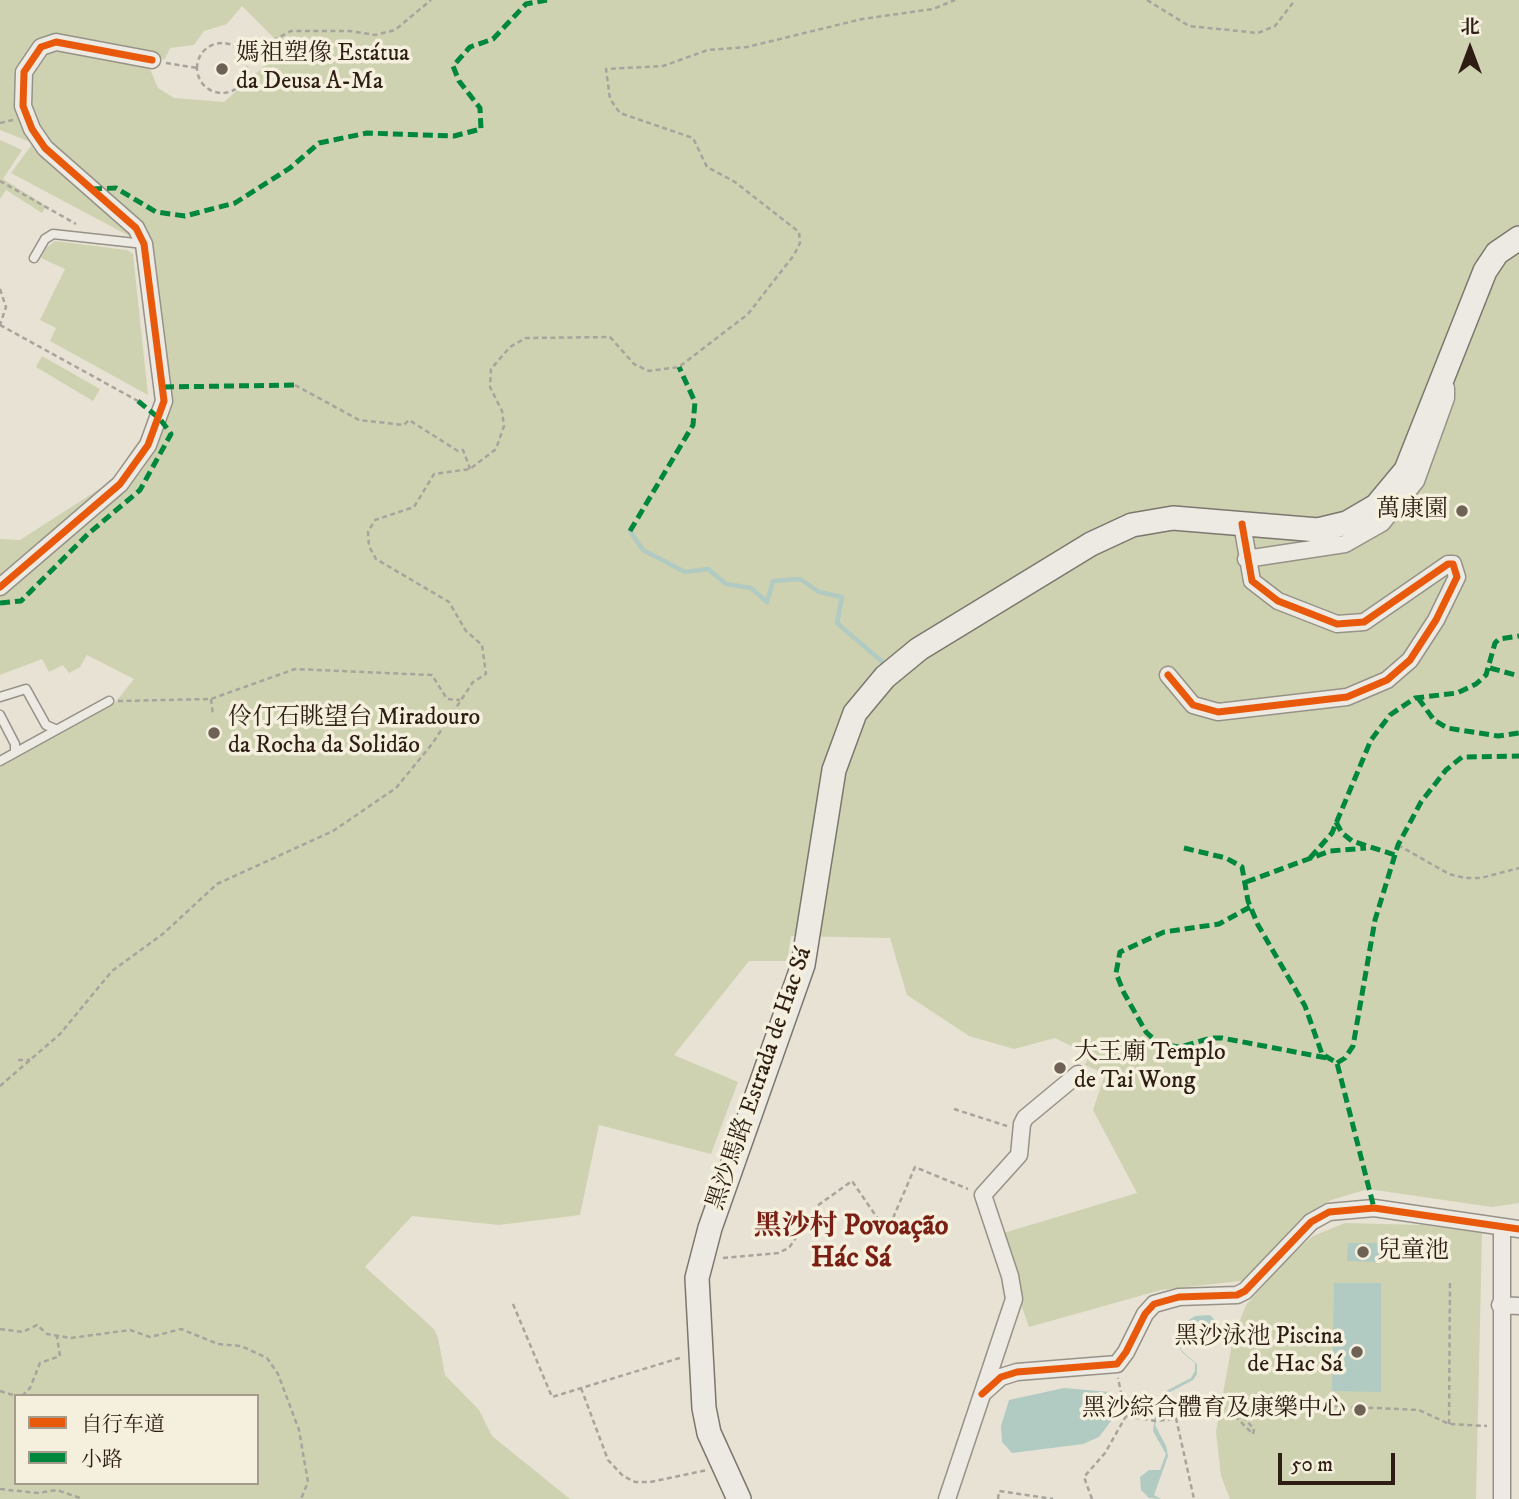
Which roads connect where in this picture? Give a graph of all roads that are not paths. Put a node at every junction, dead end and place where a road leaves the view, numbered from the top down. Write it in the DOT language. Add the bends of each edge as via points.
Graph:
graph roads {
  1 [pos="152,60"];
  2 [pos="1519,238"];
  3 [pos="144,244"];
  4 [pos="34,258"];
  5 [pos="1442,381"];
  6 [pos="1242,524"];
  7 [pos="1246,559"];
  8 [pos="0,587"];
  9 [pos="1168,676"];
  10 [pos="0,697"];
  11 [pos="109,701"];
  12 [pos="0,715"];
  13 [pos="44,722"];
  14 [pos="55,729"];
  15 [pos="46,735"];
  16 [pos="15,752"];
  17 [pos="0,761"];
  18 [pos="1078,1074"];
  19 [pos="1511,1228"];
  20 [pos="1500,1305"];
  21 [pos="1519,1306"];
  22 [pos="982,1394"];
  23 [pos="739,1499"];
  24 [pos="947,1499"];
  25 [pos="1502,1499"];
  1 -- 3 [label="street" via="56,42 33,54 24,72 23,106 45,148 136,228"];
  2 -- 5 [label="main road, 黑沙馬路 Estrada de Hac Sá" via="1496,253 1485,271"];
  3 -- 4 [label="lane" via="53,234"];
  3 -- 8 [label="street" via="164,387 160,419 120,484"];
  5 -- 6 [label="main road, 黑沙馬路 Estrada de Hac Sá" via="1406,470 1376,506 1330,528"];
  5 -- 7 [label="street" via="1446,398 1416,481 1382,523 1334,547"];
  6 -- 7 [label="street"];
  6 -- 23 [label="main road, 黑沙馬路 Estrada de Hac Sá" via="1173,518 1111,534 919,649 885,677 855,713 834,770 803,965 700,1262 696,1297 709,1433"];
  7 -- 9 [label="street" via="1252,581 1278,601 1337,624 1364,622 1448,564 1457,571 1451,593 1410,660 1387,680 1348,697 1218,712 1193,705"];
  10 -- 13 [label="lane" via="26,689"];
  11 -- 14 [label="lane"];
  12 -- 16 [label="lane"];
  13 -- 14 [label="lane"];
  13 -- 15 [label="lane"];
  14 -- 15 [label="lane"];
  15 -- 16 [label="lane"];
  16 -- 17 [label="lane"];
  18 -- 22 [label="street" via="1025,1118 1019,1155 983,1195 1014,1299"];
  19 -- 20 [label="street"];
  19 -- 22 [label="street" via="1374,1208 1329,1212 1311,1222 1245,1291 1228,1297 1166,1298 1154,1304 1122,1359 1113,1365 1017,1372 1001,1377"];
  20 -- 21 [label="street"];
  20 -- 25 [label="street"];
  22 -- 24 [label="street"];
}
